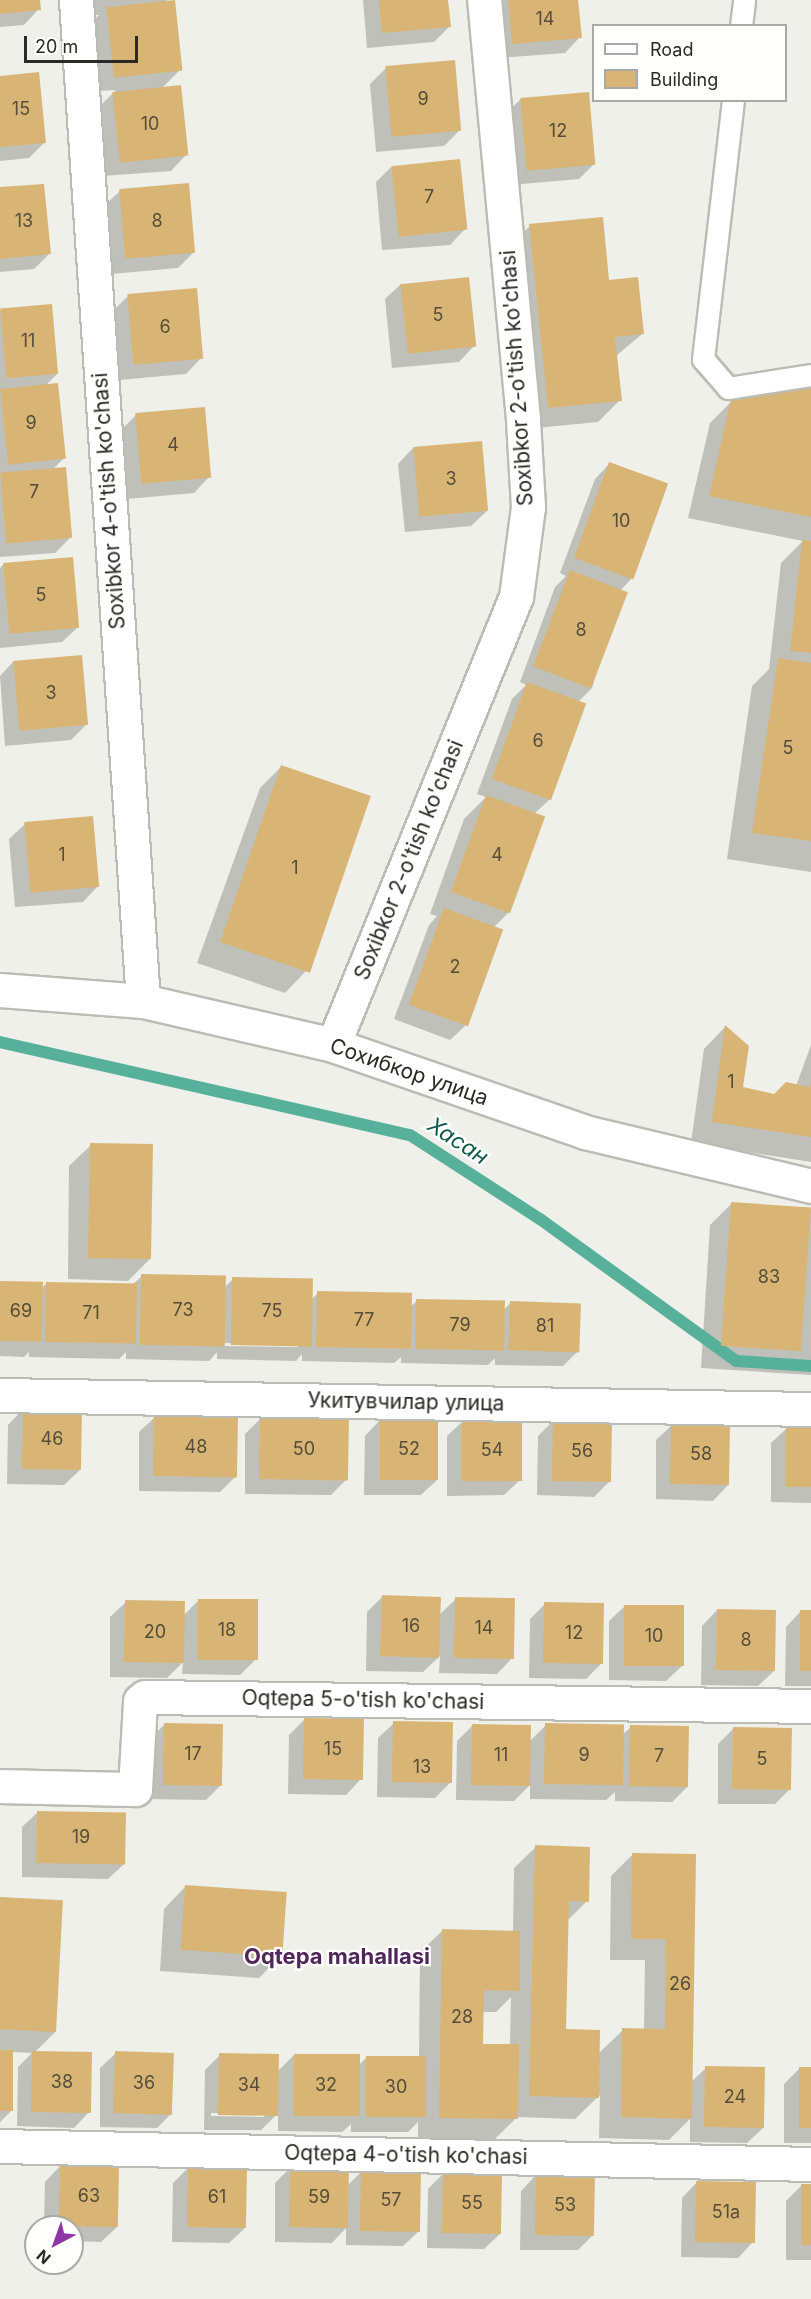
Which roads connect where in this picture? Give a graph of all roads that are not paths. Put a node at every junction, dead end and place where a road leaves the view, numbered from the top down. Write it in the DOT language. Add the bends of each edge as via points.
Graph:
graph roads {
  1 [pos="76,0"];
  2 [pos="484,0"];
  3 [pos="744,0"];
  4 [pos="741,24"];
  5 [pos="733,102"];
  6 [pos="811,375"];
  7 [pos="0,990"];
  8 [pos="143,1001"];
  9 [pos="333,1045"];
  10 [pos="811,1186"];
  11 [pos="0,1395"];
  12 [pos="811,1409"];
  13 [pos="811,1706"];
  14 [pos="0,1786"];
  15 [pos="0,2146"];
  16 [pos="811,2164"];
  1 -- 8 [label="street, Soxibkor 4-o'tish ko'chasi"];
  2 -- 9 [label="street, Soxibkor 2-o'tish ko'chasi" via="524,419 528,507 516,597"];
  3 -- 4 [label="lane"];
  5 -- 6 [label="lane" via="703,360 728,388"];
  7 -- 8 [label="street, Сохибкор улица"];
  8 -- 9 [label="street, Сохибкор улица"];
  9 -- 10 [label="street, Сохибкор улица" via="585,1132"];
  11 -- 12 [label="street, Укитувчилар улица"];
  13 -- 14 [label="street, Oqtepa 5-o'tish ko'chasi" via="146,1697 140,1701 135,1789"];
  15 -- 16 [label="street, Oqtepa 4-o'tish ko'chasi"];
}
